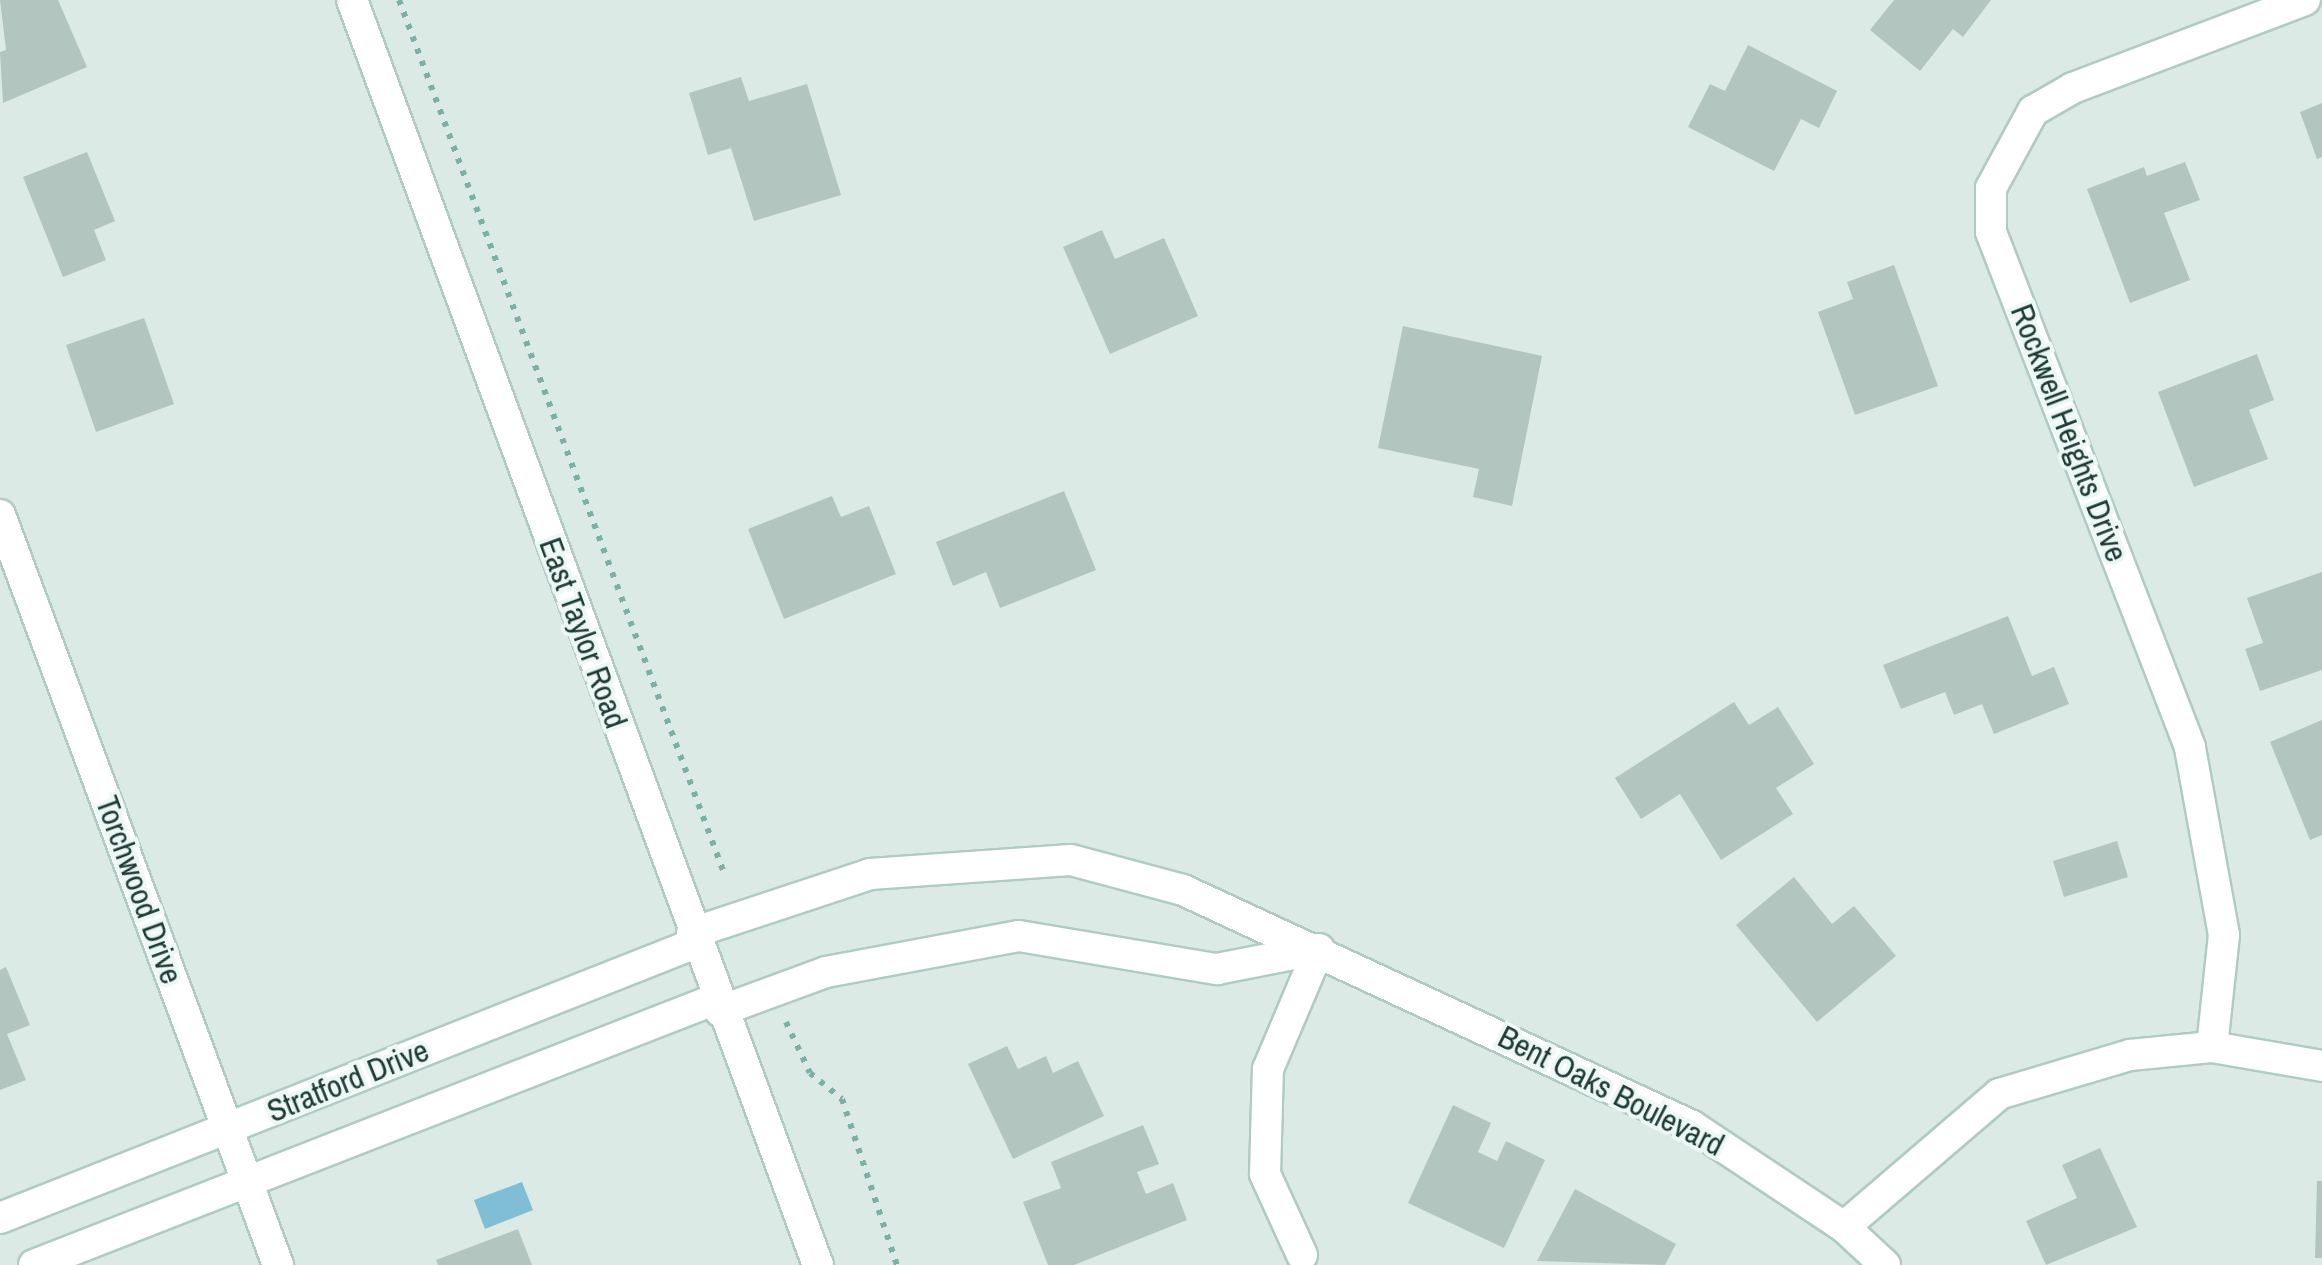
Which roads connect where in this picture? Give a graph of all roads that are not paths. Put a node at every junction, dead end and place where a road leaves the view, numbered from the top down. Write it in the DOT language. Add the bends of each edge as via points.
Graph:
graph roads {
  1 [pos="352,0"];
  2 [pos="2305,0"];
  3 [pos="0,515"];
  4 [pos="694,938"];
  5 [pos="1319,949"];
  6 [pos="718,1005"];
  7 [pos="2212,1047"];
  8 [pos="2322,1066"];
  9 [pos="228,1129"];
  10 [pos="247,1182"];
  11 [pos="0,1218"];
  12 [pos="1844,1228"];
  13 [pos="1302,1255"];
  14 [pos="34,1265"];
  15 [pos="278,1265"];
  16 [pos="818,1265"];
  17 [pos="1884,1265"];
  1 -- 4 [label="street, East Taylor Road"];
  2 -- 7 [label="street, Rockwell Heights Drive" via="2074,88 2034,111 1991,188 1991,232 2190,747 2224,935"];
  3 -- 9 [label="street, Torchwood Drive"];
  4 -- 5 [label="street, Bent Oaks Boulevard" via="870,874 1071,860 1183,890"];
  4 -- 6 [label="street, East Taylor Road"];
  4 -- 9 [label="street, Stratford Drive"];
  5 -- 6 [label="street" via="1216,969 1018,936 826,972"];
  5 -- 12 [label="street, Bent Oaks Boulevard" via="1692,1126"];
  5 -- 13 [label="street" via="1268,1069 1265,1174"];
  6 -- 10 [label="street, Stratford Drive"];
  6 -- 16 [label="street, East Taylor Road"];
  7 -- 8 [label="street"];
  7 -- 12 [label="street" via="2130,1056 2000,1094"];
  9 -- 10 [label="street, Torchwood Drive"];
  9 -- 11 [label="street, Stratford Drive"];
  10 -- 14 [label="street, Stratford Drive"];
  10 -- 15 [label="street, Torchwood Drive"];
  12 -- 17 [label="street, Bent Oaks Boulevard"];
}
